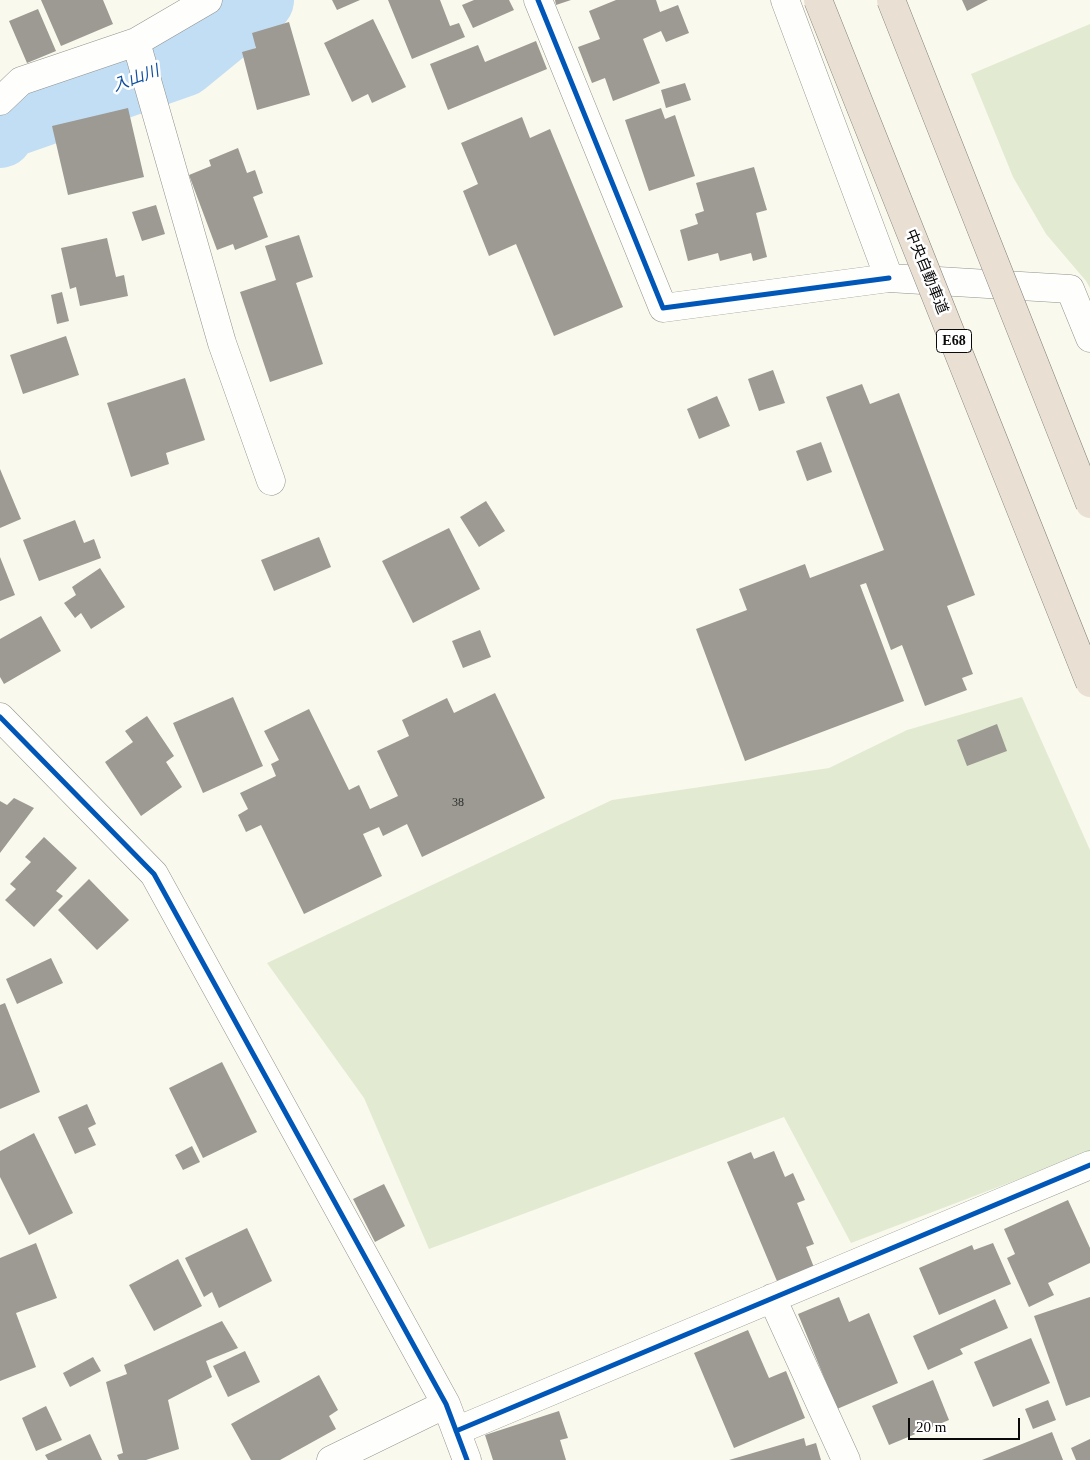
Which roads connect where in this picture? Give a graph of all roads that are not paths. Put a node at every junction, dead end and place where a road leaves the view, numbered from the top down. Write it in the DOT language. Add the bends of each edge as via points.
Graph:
graph roads {
  1 [pos="208,0"];
  2 [pos="538,0"];
  3 [pos="785,0"];
  4 [pos="818,0"];
  5 [pos="891,0"];
  6 [pos="138,51"];
  7 [pos="0,102"];
  8 [pos="889,278"];
  9 [pos="1090,338"];
  10 [pos="271,481"];
  11 [pos="1090,504"];
  12 [pos="1090,683"];
  13 [pos="0,717"];
  14 [pos="1086,1174"];
  15 [pos="772,1298"];
  16 [pos="446,1404"];
  17 [pos="456,1431"];
  18 [pos="331,1460"];
  19 [pos="467,1460"];
  20 [pos="846,1460"];
  1 -- 6 [label="street"];
  2 -- 8 [label="street" via="664,308"];
  3 -- 8 [label="street"];
  4 -- 12 [label="highway, 中央自動車道 / E68, bridge"];
  5 -- 11 [label="highway, bridge"];
  6 -- 7 [label="street" via="21,82"];
  6 -- 10 [label="street" via="222,343"];
  8 -- 9 [label="street" via="1070,289"];
  13 -- 16 [label="street" via="154,874"];
  14 -- 15 [label="street"];
  15 -- 17 [label="street"];
  15 -- 20 [label="street"];
  16 -- 17 [label="street"];
  16 -- 18 [label="street"];
  17 -- 19 [label="street"];
}
